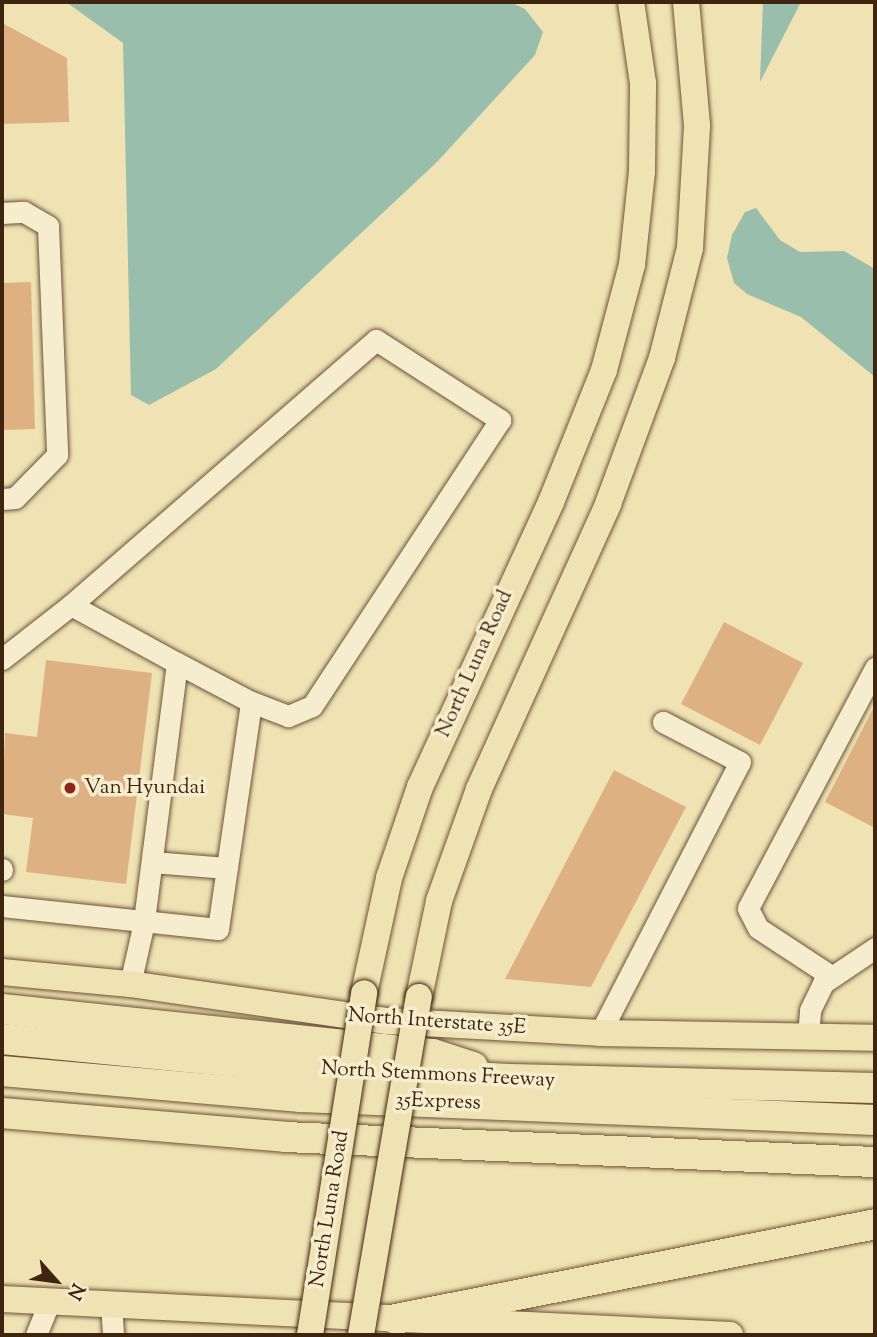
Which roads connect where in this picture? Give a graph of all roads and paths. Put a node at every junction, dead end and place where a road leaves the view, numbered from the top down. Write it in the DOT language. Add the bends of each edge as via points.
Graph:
graph roads {
  1 [pos="631,2"];
  2 [pos="687,2"];
  3 [pos="2,213"];
  4 [pos="2,499"];
  5 [pos="71,605"];
  6 [pos="2,659"];
  7 [pos="177,663"];
  8 [pos="875,668"];
  9 [pos="251,702"];
  10 [pos="663,722"];
  11 [pos="152,862"];
  12 [pos="227,868"];
  13 [pos="2,906"];
  14 [pos="144,922"];
  15 [pos="875,948"];
  16 [pos="2,972"];
  17 [pos="831,976"];
  18 [pos="130,984"];
  19 [pos="2,1009"];
  20 [pos="600,1033"];
  21 [pos="808,1035"];
  22 [pos="875,1038"];
  23 [pos="2,1039"];
  24 [pos="2,1071"];
  25 [pos="510,1079"];
  26 [pos="875,1088"];
  27 [pos="2,1113"];
  28 [pos="875,1120"];
  29 [pos="875,1162"];
  30 [pos="875,1224"];
  31 [pos="2,1299"];
  32 [pos="50,1302"];
  33 [pos="111,1304"];
  34 [pos="396,1320"];
  35 [pos="491,1328"];
  36 [pos="664,1334"];
  37 [pos="36,1335"];
  38 [pos="113,1335"];
  39 [pos="310,1335"];
  40 [pos="361,1335"];
  41 [pos="730,1335"];
  1 -- 39 [label="main road, North Luna Road, bridge" via="643,83 642,171 632,265 604,370 551,502 420,788 389,878 364,993"];
  2 -- 40 [label="main road, bridge" via="697,125 690,248 662,358 608,504 479,789 439,901"];
  3 -- 4 [label="lane" via="24,212 48,226 57,455 15,498"];
  5 -- 6 [label="lane"];
  5 -- 7 [label="lane"];
  5 -- 9 [label="lane" via="376,340 500,420 312,706 288,716"];
  7 -- 9 [label="lane"];
  7 -- 11 [label="lane"];
  8 -- 17 [label="lane" via="748,908 758,928"];
  9 -- 12 [label="lane"];
  10 -- 20 [label="lane" via="740,762"];
  11 -- 12 [label="lane"];
  11 -- 14 [label="lane"];
  12 -- 14 [label="lane" via="218,929"];
  13 -- 14 [label="lane"];
  14 -- 18 [label="lane"];
  15 -- 17 [label="lane"];
  16 -- 18 [label="main road, North Interstate 35E"];
  17 -- 21 [label="lane" via="814,1000"];
  18 -- 20 [label="main road, North Interstate 35E" via="387,1021"];
  19 -- 25 [label="highway" via="433,1054"];
  20 -- 21 [label="main road, North Interstate 35E"];
  21 -- 22 [label="main road, North Interstate 35E"];
  23 -- 25 [label="highway, North Stemmons Freeway" via="307,1069"];
  24 -- 28 [label="highway, 35Express" via="301,1097"];
  25 -- 26 [label="highway, North Stemmons Freeway"];
  27 -- 29 [label="highway" via="285,1137"];
  30 -- 34 [label="highway"];
  31 -- 32 [label="main road"];
  32 -- 33 [label="main road"];
  32 -- 37 [label="lane"];
  33 -- 34 [label="main road"];
  33 -- 38 [label="lane"];
  34 -- 35 [label="main road"];
  35 -- 36 [label="main road"];
  36 -- 41 [label="main road"];
}
